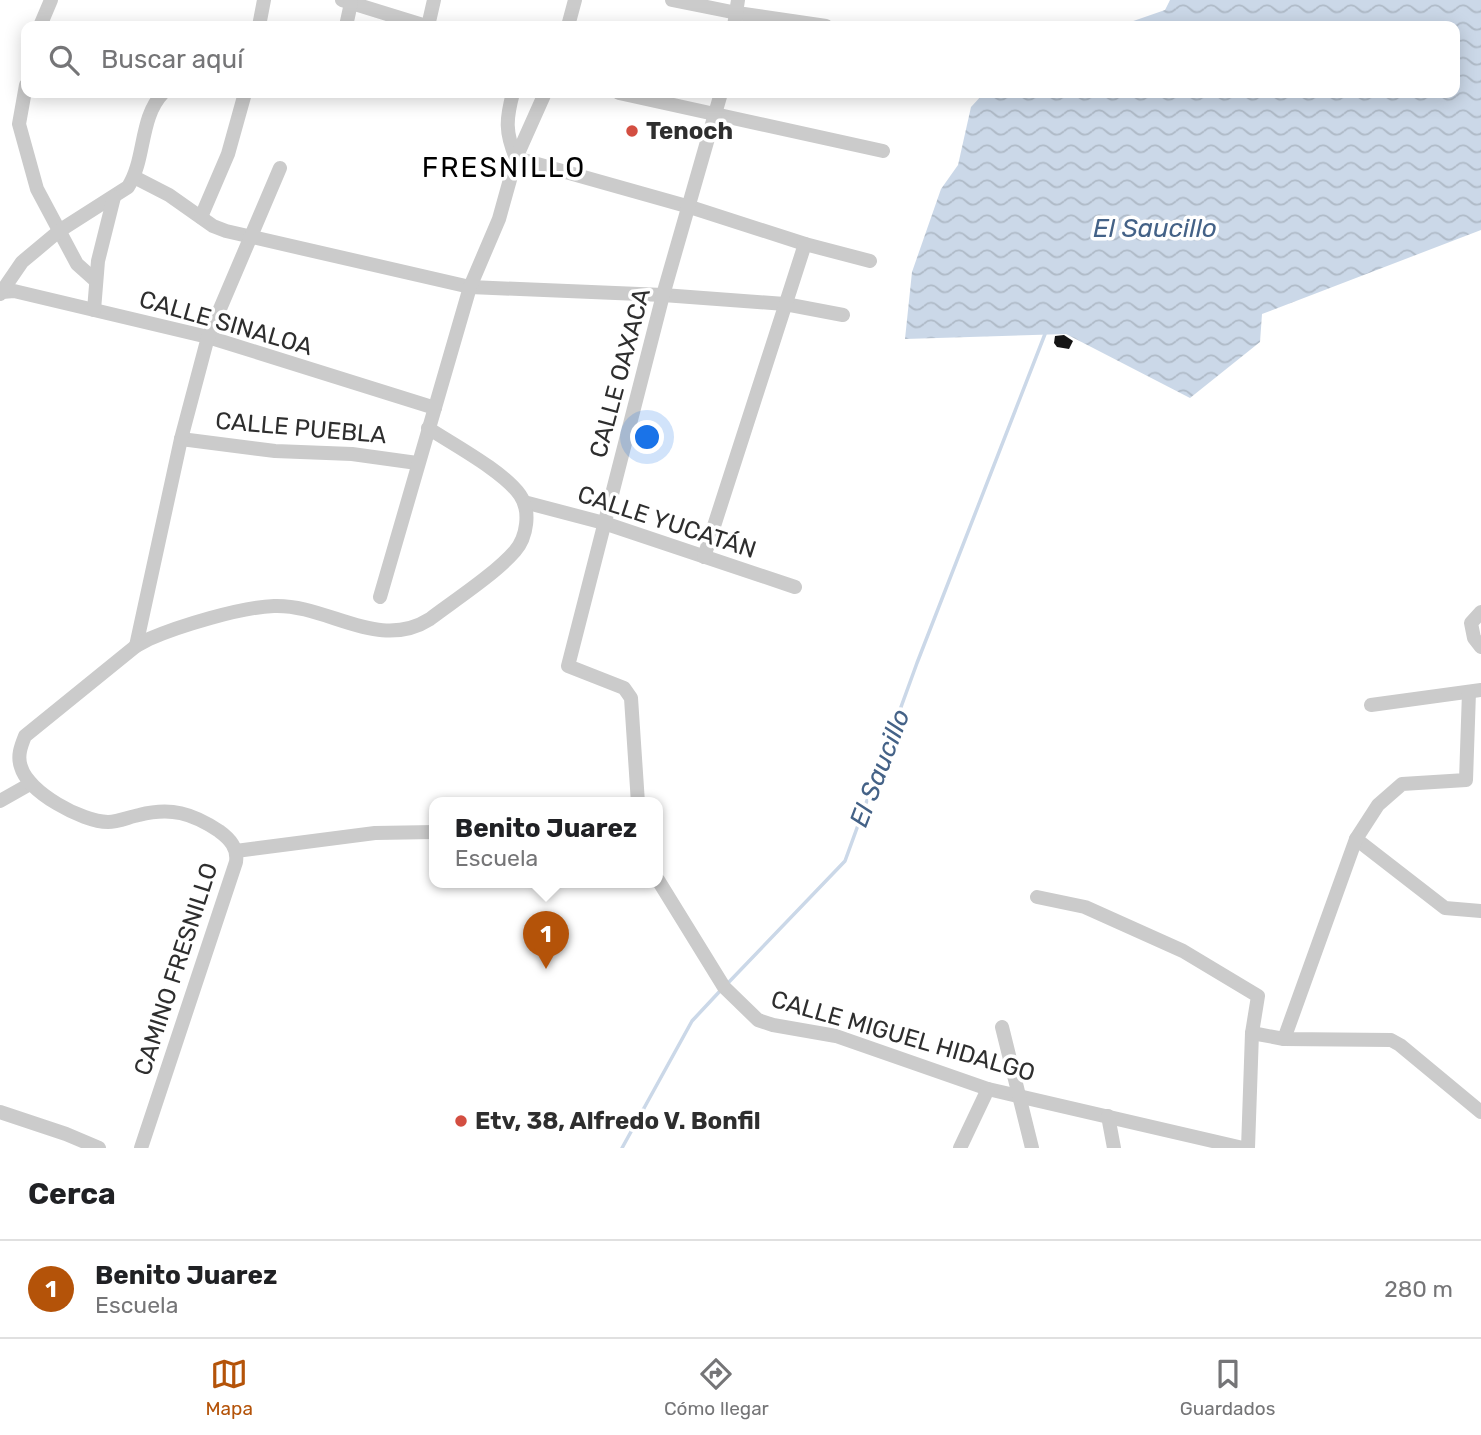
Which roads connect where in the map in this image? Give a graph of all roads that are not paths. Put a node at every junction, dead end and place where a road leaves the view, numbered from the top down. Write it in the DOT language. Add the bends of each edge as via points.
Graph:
graph roads {
  1 [pos="51,0"];
  2 [pos="264,0"];
  3 [pos="434,0"];
  4 [pos="575,0"];
  5 [pos="672,0"];
  6 [pos="347,1"];
  7 [pos="736,13"];
  8 [pos="42,21"];
  9 [pos="260,21"];
  10 [pos="346,21"];
  11 [pos="411,21"];
  12 [pos="428,21"];
  13 [pos="569,21"];
  14 [pos="791,21"];
  15 [pos="24,98"];
  16 [pos="160,98"];
  17 [pos="244,98"];
  18 [pos="512,98"];
  19 [pos="543,98"];
  20 [pos="641,98"];
  21 [pos="720,98"];
  22 [pos="716,115"];
  23 [pos="883,151"];
  24 [pos="516,158"];
  25 [pos="280,168"];
  26 [pos="134,177"];
  27 [pos="114,197"];
  28 [pos="690,206"];
  29 [pos="201,217"];
  30 [pos="59,231"];
  31 [pos="250,237"];
  32 [pos="805,244"];
  33 [pos="870,261"];
  34 [pos="96,281"];
  35 [pos="470,287"];
  36 [pos="1,293"];
  37 [pos="663,295"];
  38 [pos="785,304"];
  39 [pos="94,310"];
  40 [pos="843,315"];
  41 [pos="208,337"];
  42 [pos="435,408"];
  43 [pos="428,428"];
  44 [pos="181,439"];
  45 [pos="417,463"];
  46 [pos="524,502"];
  47 [pos="604,523"];
  48 [pos="704,557"];
  49 [pos="795,587"];
  50 [pos="380,597"];
  51 [pos="1481,612"];
  52 [pos="136,646"];
  53 [pos="1481,647"];
  54 [pos="1475,691"];
  55 [pos="1371,705"];
  56 [pos="30,784"];
  57 [pos="638,797"];
  58 [pos="0,801"];
  59 [pos="429,832"];
  60 [pos="1356,839"];
  61 [pos="236,851"];
  62 [pos="663,888"];
  63 [pos="1037,897"];
  64 [pos="1481,911"];
  65 [pos="1002,1027"];
  66 [pos="1252,1033"];
  67 [pos="1284,1039"];
  68 [pos="988,1089"];
  69 [pos="1019,1095"];
  70 [pos="0,1112"];
  71 [pos="1481,1112"];
  72 [pos="1108,1116"];
  73 [pos="99,1148"];
  74 [pos="141,1148"];
  75 [pos="960,1148"];
  76 [pos="1032,1148"];
  77 [pos="1114,1148"];
  78 [pos="1245,1148"];
  1 -- 8 [label="street"];
  2 -- 9 [label="street"];
  3 -- 12 [label="street"];
  4 -- 13 [label="street"];
  5 -- 7 [label="street"];
  6 -- 10 [label="street"];
  6 -- 11 [label="street"];
  7 -- 14 [label="street"];
  15 -- 30 [label="street" via="19,124 37,190"];
  16 -- 26 [label="street" via="149,118"];
  17 -- 29 [label="street" via="228,154"];
  18 -- 24 [label="street" via="506,127"];
  19 -- 24 [label="street"];
  20 -- 22 [label="street"];
  21 -- 22 [label="street, CALLE OAXACA"];
  22 -- 23 [label="street"];
  22 -- 28 [label="street, CALLE OAXACA"];
  24 -- 28 [label="street"];
  24 -- 35 [label="street" via="499,219"];
  25 -- 31 [label="street"];
  26 -- 27 [label="street"];
  26 -- 29 [label="street"];
  27 -- 30 [label="street"];
  27 -- 34 [label="street"];
  28 -- 32 [label="street"];
  28 -- 37 [label="street, CALLE OAXACA"];
  29 -- 31 [label="street" via="213,226"];
  30 -- 34 [label="street" via="77,264"];
  30 -- 36 [label="street" via="22,262"];
  31 -- 35 [label="street"];
  31 -- 41 [label="street"];
  32 -- 33 [label="street"];
  32 -- 38 [label="street"];
  34 -- 39 [label="street"];
  35 -- 37 [label="street"];
  35 -- 42 [label="street"];
  36 -- 39 [label="street, CALLE SINALOA" via="14,291"];
  37 -- 38 [label="street"];
  37 -- 47 [label="street, CALLE OAXACA"];
  38 -- 40 [label="street"];
  38 -- 48 [label="street"];
  39 -- 41 [label="street, CALLE SINALOA"];
  41 -- 42 [label="street, CALLE SINALOA"];
  41 -- 44 [label="street"];
  42 -- 43 [label="street"];
  43 -- 45 [label="street"];
  43 -- 46 [label="street" via="501,476"];
  44 -- 45 [label="street, CALLE PUEBLA"];
  44 -- 52 [label="street"];
  45 -- 50 [label="street"];
  46 -- 47 [label="street, CALLE YUCATÁN"];
  46 -- 52 [label="street" via="526,530 516,550 417,627 384,632 277,605 250,608 160,634"];
  47 -- 48 [label="street, CALLE YUCATÁN"];
  47 -- 57 [label="street, CALLE OAXACA" via="568,666 624,688 631,698"];
  48 -- 49 [label="street, CALLE YUCATÁN"];
  51 -- 53 [label="street" via="1471,623"];
  52 -- 56 [label="street" via="25,736 19,757"];
  54 -- 55 [label="street"];
  54 -- 60 [label="street" via="1466,780 1402,784 1378,805"];
  56 -- 58 [label="street"];
  56 -- 61 [label="street, CAMINO FRESNILLO" via="98,821 152,811 198,817 231,841"];
  59 -- 61 [label="street" via="375,833"];
  60 -- 64 [label="street" via="1445,908"];
  60 -- 67 [label="street"];
  61 -- 74 [label="street, CAMINO FRESNILLO"];
  62 -- 68 [label="street, CALLE MIGUEL HIDALGO" via="724,987 758,1020 836,1036"];
  63 -- 66 [label="street" via="1085,907 1183,951 1258,996"];
  65 -- 69 [label="street"];
  66 -- 67 [label="street"];
  66 -- 78 [label="street"];
  67 -- 71 [label="street" via="1391,1040"];
  68 -- 69 [label="street, CALLE MIGUEL HIDALGO"];
  68 -- 75 [label="street"];
  69 -- 72 [label="street, CALLE MIGUEL HIDALGO"];
  69 -- 76 [label="street"];
  70 -- 73 [label="street"];
  72 -- 77 [label="street"];
  72 -- 78 [label="street, CALLE MIGUEL HIDALGO"];
}
